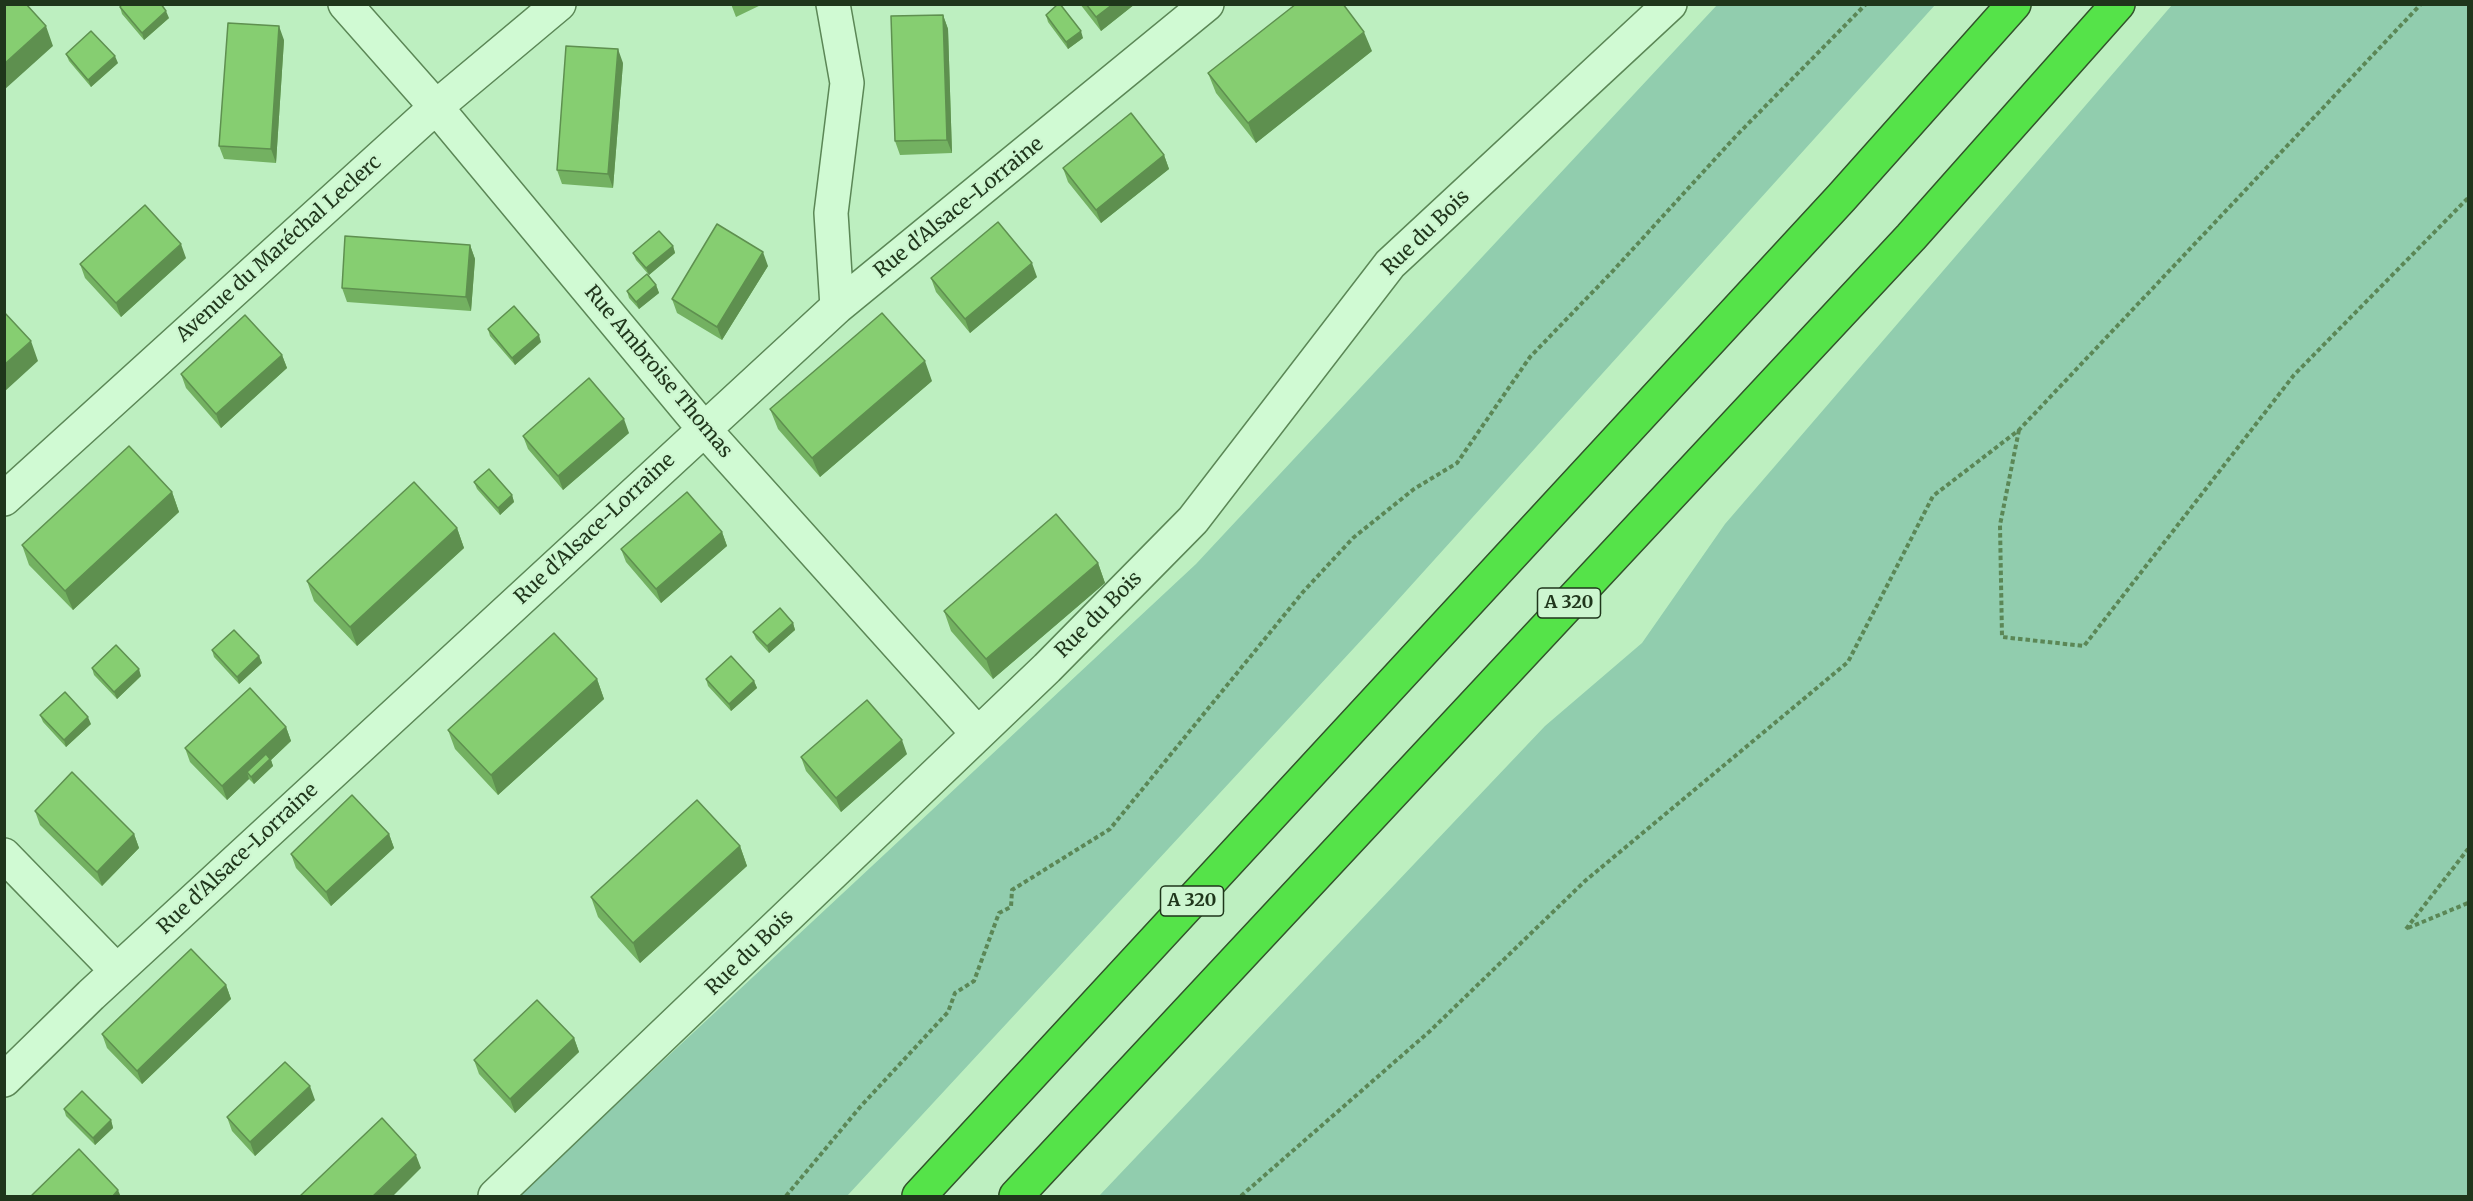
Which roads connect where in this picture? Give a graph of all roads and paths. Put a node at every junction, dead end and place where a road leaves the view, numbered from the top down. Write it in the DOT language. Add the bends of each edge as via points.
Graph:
graph roads {
  1 [pos="345,4"];
  2 [pos="559,4"];
  3 [pos="832,4"];
  4 [pos="1207,4"];
  5 [pos="1670,4"];
  6 [pos="1866,4"];
  7 [pos="2014,4"];
  8 [pos="2118,4"];
  9 [pos="2421,4"];
  10 [pos="436,107"];
  11 [pos="2469,198"];
  12 [pos="837,307"];
  13 [pos="704,429"];
  14 [pos="2019,430"];
  15 [pos="4,499"];
  16 [pos="978,734"];
  17 [pos="2469,849"];
  18 [pos="4,855"];
  19 [pos="2469,903"];
  20 [pos="117,972"];
  21 [pos="4,1080"];
  22 [pos="495,1197"];
  23 [pos="786,1197"];
  24 [pos="919,1197"];
  25 [pos="1016,1197"];
  26 [pos="1241,1197"];
  1 -- 10 [label="street, Rue Ambroise Thomas"];
  2 -- 10 [label="street, Avenue du Maréchal Leclerc"];
  3 -- 12 [label="street" via="847,83 831,213"];
  4 -- 12 [label="street, Rue d'Alsace-Lorraine"];
  5 -- 16 [label="street, Rue du Bois" via="1390,264 1193,520"];
  6 -- 23 [label="path" via="1736,136 1530,357 1456,463 1414,489 1353,538 1110,829 1012,890 1011,907 999,913 974,981 955,993 948,1012 861,1106"];
  7 -- 24 [label="highway, A 320" via="1833,206"];
  8 -- 25 [label="highway, A 320" via="1911,237"];
  9 -- 14 [label="path"];
  10 -- 13 [label="street, Rue Ambroise Thomas"];
  10 -- 15 [label="street, Avenue du Maréchal Leclerc"];
  11 -- 14 [label="path" via="2294,375 2084,646 2002,637 2000,525"];
  12 -- 13 [label="street, Rue d'Alsace-Lorraine"];
  13 -- 16 [label="street, Rue Ambroise Thomas"];
  13 -- 20 [label="street, Rue d'Alsace-Lorraine"];
  14 -- 26 [label="path" via="1933,496 1848,662 1586,881 1430,1031"];
  16 -- 22 [label="street, Rue du Bois"];
  17 -- 19 [label="path" via="2406,929"];
  18 -- 20 [label="street"];
  20 -- 21 [label="street, Rue d'Alsace-Lorraine"];
}
